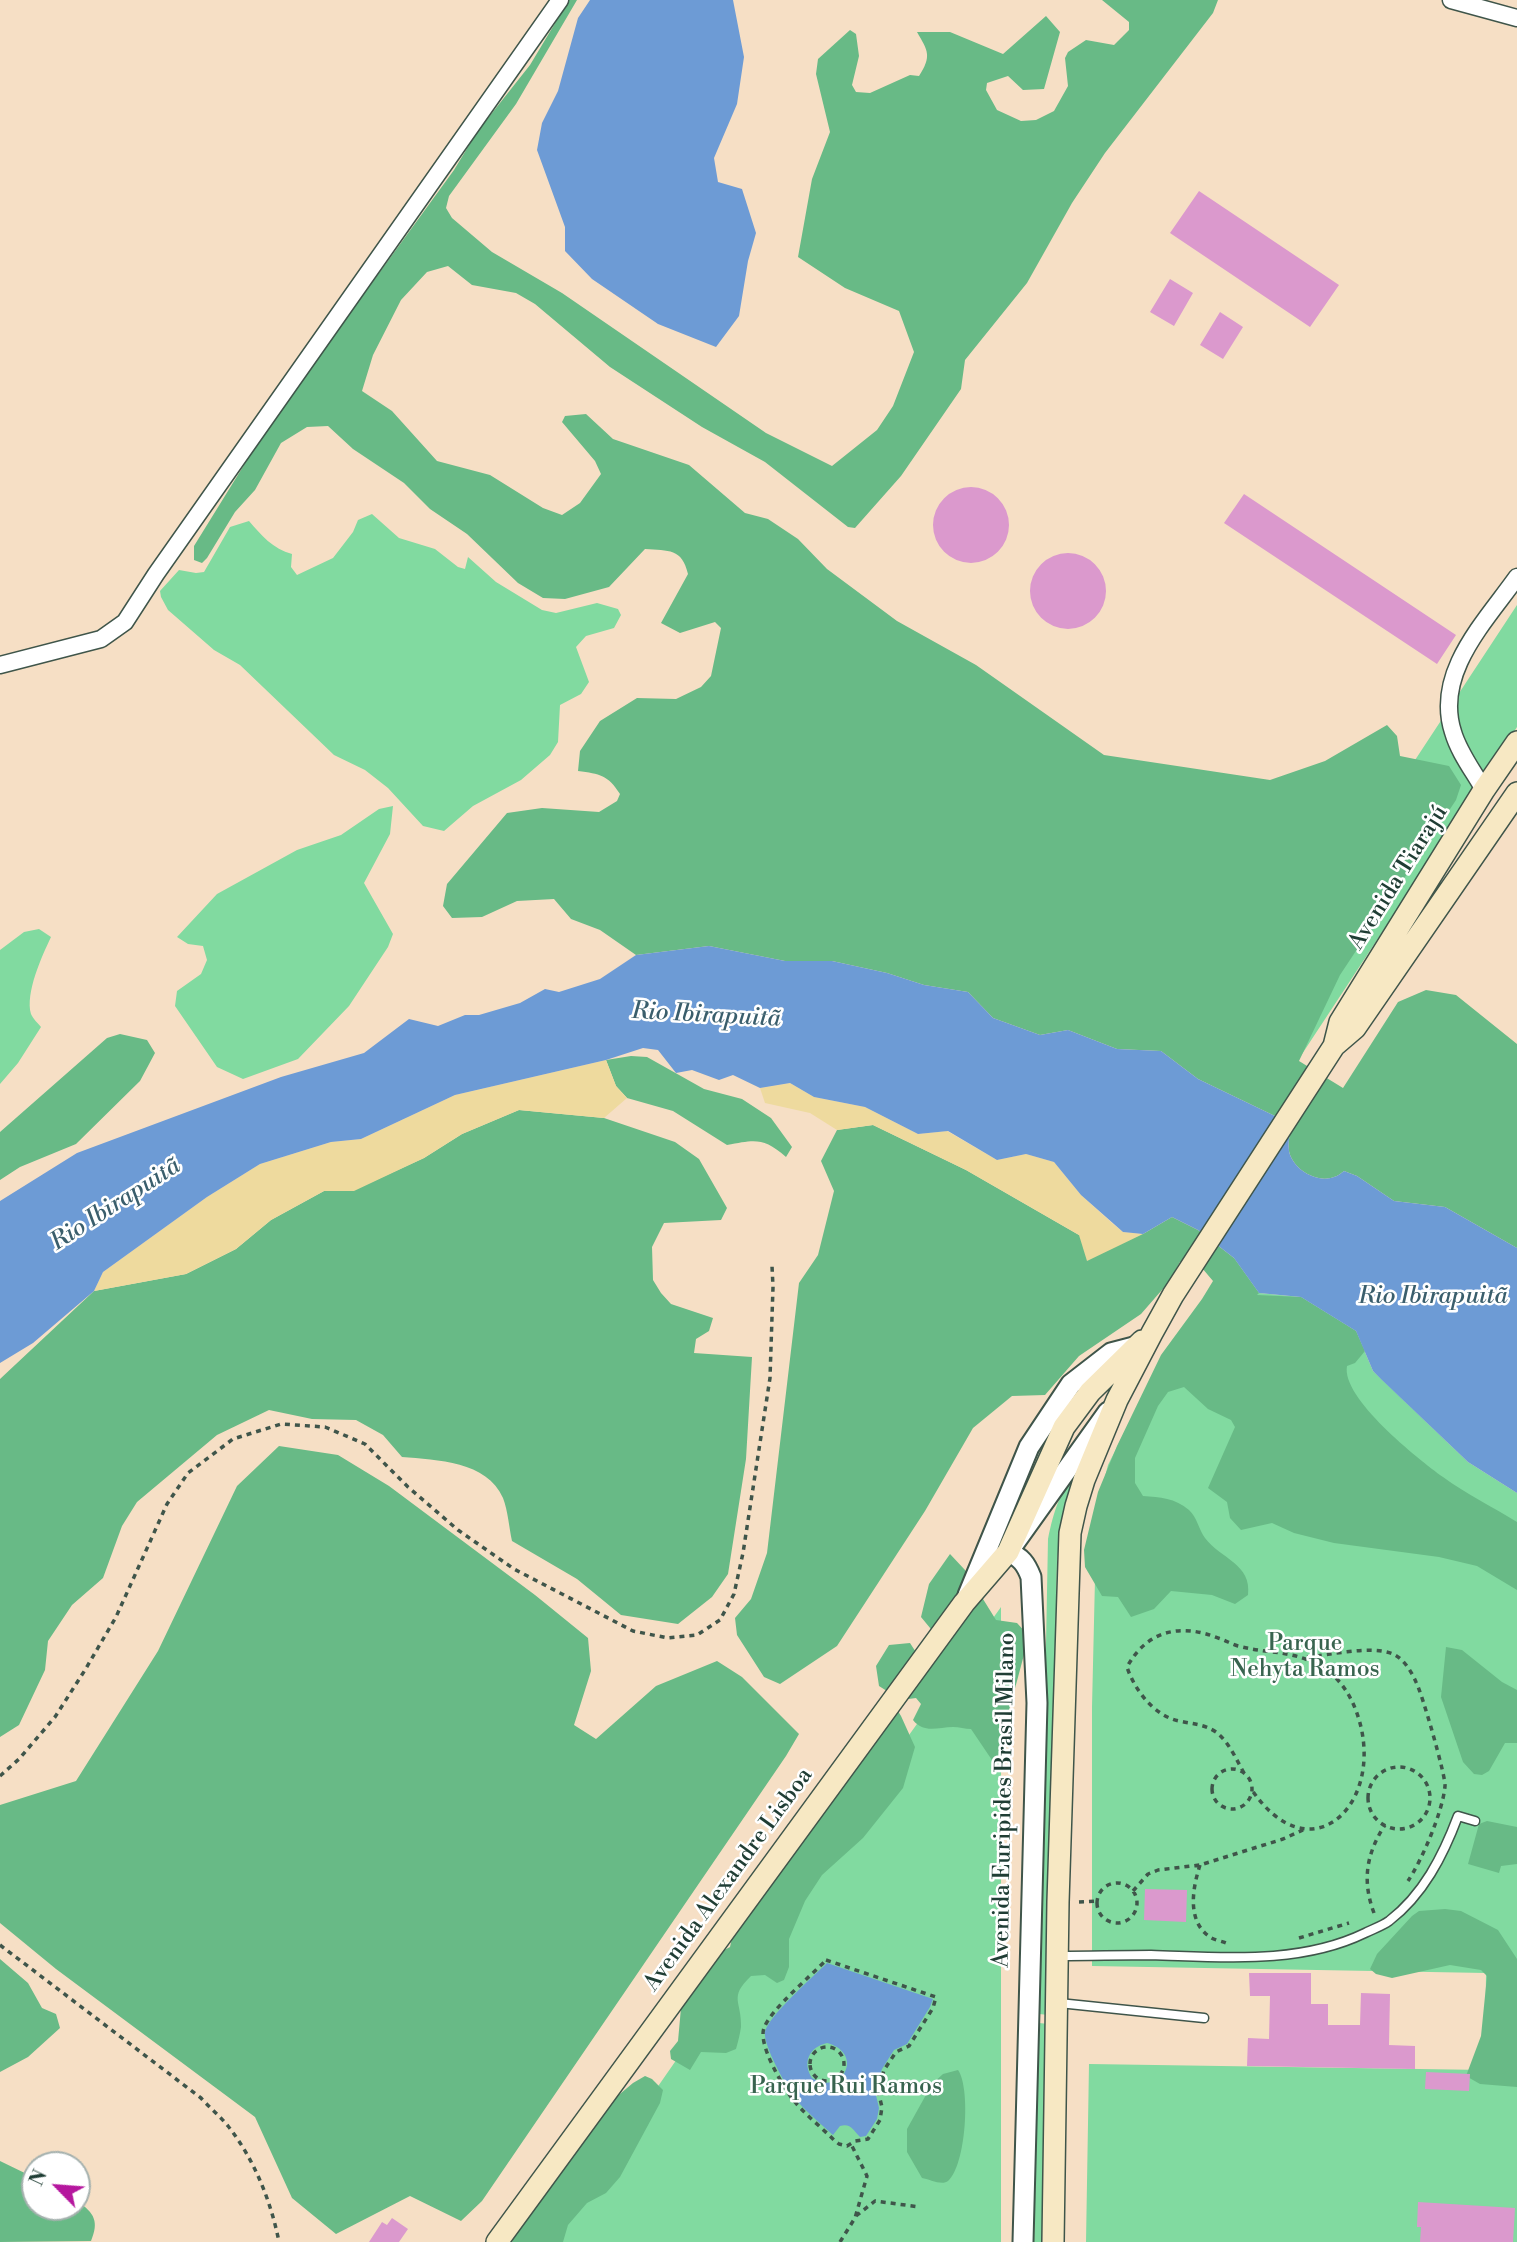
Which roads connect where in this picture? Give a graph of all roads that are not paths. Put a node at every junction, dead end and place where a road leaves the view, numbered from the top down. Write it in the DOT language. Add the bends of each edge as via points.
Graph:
graph roads {
  1 [pos="560,0"];
  2 [pos="1451,0"];
  3 [pos="1517,18"];
  4 [pos="1517,577"];
  5 [pos="0,665"];
  6 [pos="1517,742"];
  7 [pos="1484,790"];
  8 [pos="1517,793"];
  9 [pos="1329,1055"];
  10 [pos="1152,1333"];
  11 [pos="1134,1347"];
  12 [pos="1117,1400"];
  13 [pos="1008,1552"];
  14 [pos="964,1603"];
  15 [pos="1475,1821"];
  16 [pos="1057,1956"];
  17 [pos="1056,2003"];
  18 [pos="1204,2018"];
  19 [pos="497,2242"];
  20 [pos="1023,2242"];
  21 [pos="1053,2242"];
  1 -- 5 [label="street" via="125,622 101,639"];
  2 -- 3 [label="street"];
  4 -- 7 [label="street" via="1465,649 1452,678 1449,708 1453,732"];
  6 -- 7 [label="main road, Avenida Tiarajú"];
  7 -- 9 [label="main road, Avenida Tiarajú" via="1340,1022"];
  8 -- 9 [label="main road, Avenida Tiarajú" via="1355,1028"];
  9 -- 10 [label="main road"];
  10 -- 11 [label="main road"];
  10 -- 12 [label="main road"];
  11 -- 13 [label="main road" via="1064,1427"];
  11 -- 14 [label="street" via="1111,1353 1071,1384 1029,1447"];
  12 -- 13 [label="street"];
  12 -- 16 [label="main road" via="1084,1480 1070,1533"];
  13 -- 14 [label="main road, Avenida Alexandre Lisboa"];
  13 -- 20 [label="street, Avenida Euripides Brasil Milano" via="1018,1556 1031,1577 1037,1703"];
  14 -- 19 [label="main road, Avenida Alexandre Lisboa"];
  15 -- 16 [label="lane" via="1458,1816 1437,1865 1413,1898 1387,1923 1352,1939 1303,1953 1225,1958"];
  16 -- 17 [label="main road"];
  17 -- 18 [label="lane"];
  17 -- 21 [label="main road"];
}
